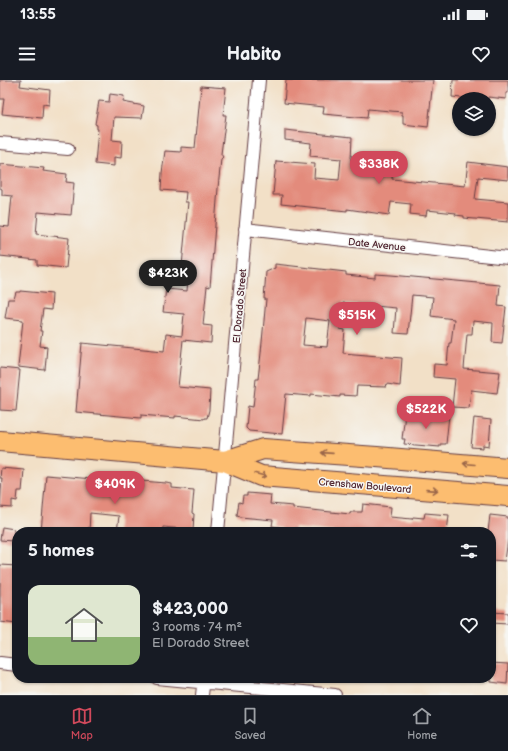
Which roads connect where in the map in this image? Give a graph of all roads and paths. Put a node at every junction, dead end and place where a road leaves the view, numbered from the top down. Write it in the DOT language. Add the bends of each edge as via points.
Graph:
graph roads {
  1 [pos="259,80"];
  2 [pos="0,143"];
  3 [pos="68,149"];
  4 [pos="246,229"];
  5 [pos="508,258"];
  6 [pos="0,441"];
  7 [pos="225,461"];
  8 [pos="508,468"];
  9 [pos="508,496"];
  10 [pos="218,527"];
  11 [pos="0,663"];
  12 [pos="12,664"];
  13 [pos="203,683"];
  14 [pos="229,683"];
  15 [pos="202,695"];
  16 [pos="334,695"];
  1 -- 4 [label="street, El Dorado Street"];
  2 -- 3 [label="street"];
  4 -- 5 [label="street, Date Avenue"];
  4 -- 7 [label="street, El Dorado Street"];
  6 -- 7 [label="main road, Crenshaw Boulevard"];
  8 -- 7 [label="main road, Crenshaw Boulevard, one-way" via="263,449"];
  7 -- 9 [label="main road, Crenshaw Boulevard, one-way" via="261,476"];
  7 -- 10 [label="street, El Dorado Street"];
  11 -- 12 [label="street"];
  13 -- 15 [label="street"];
  14 -- 16 [label="street"];
}
